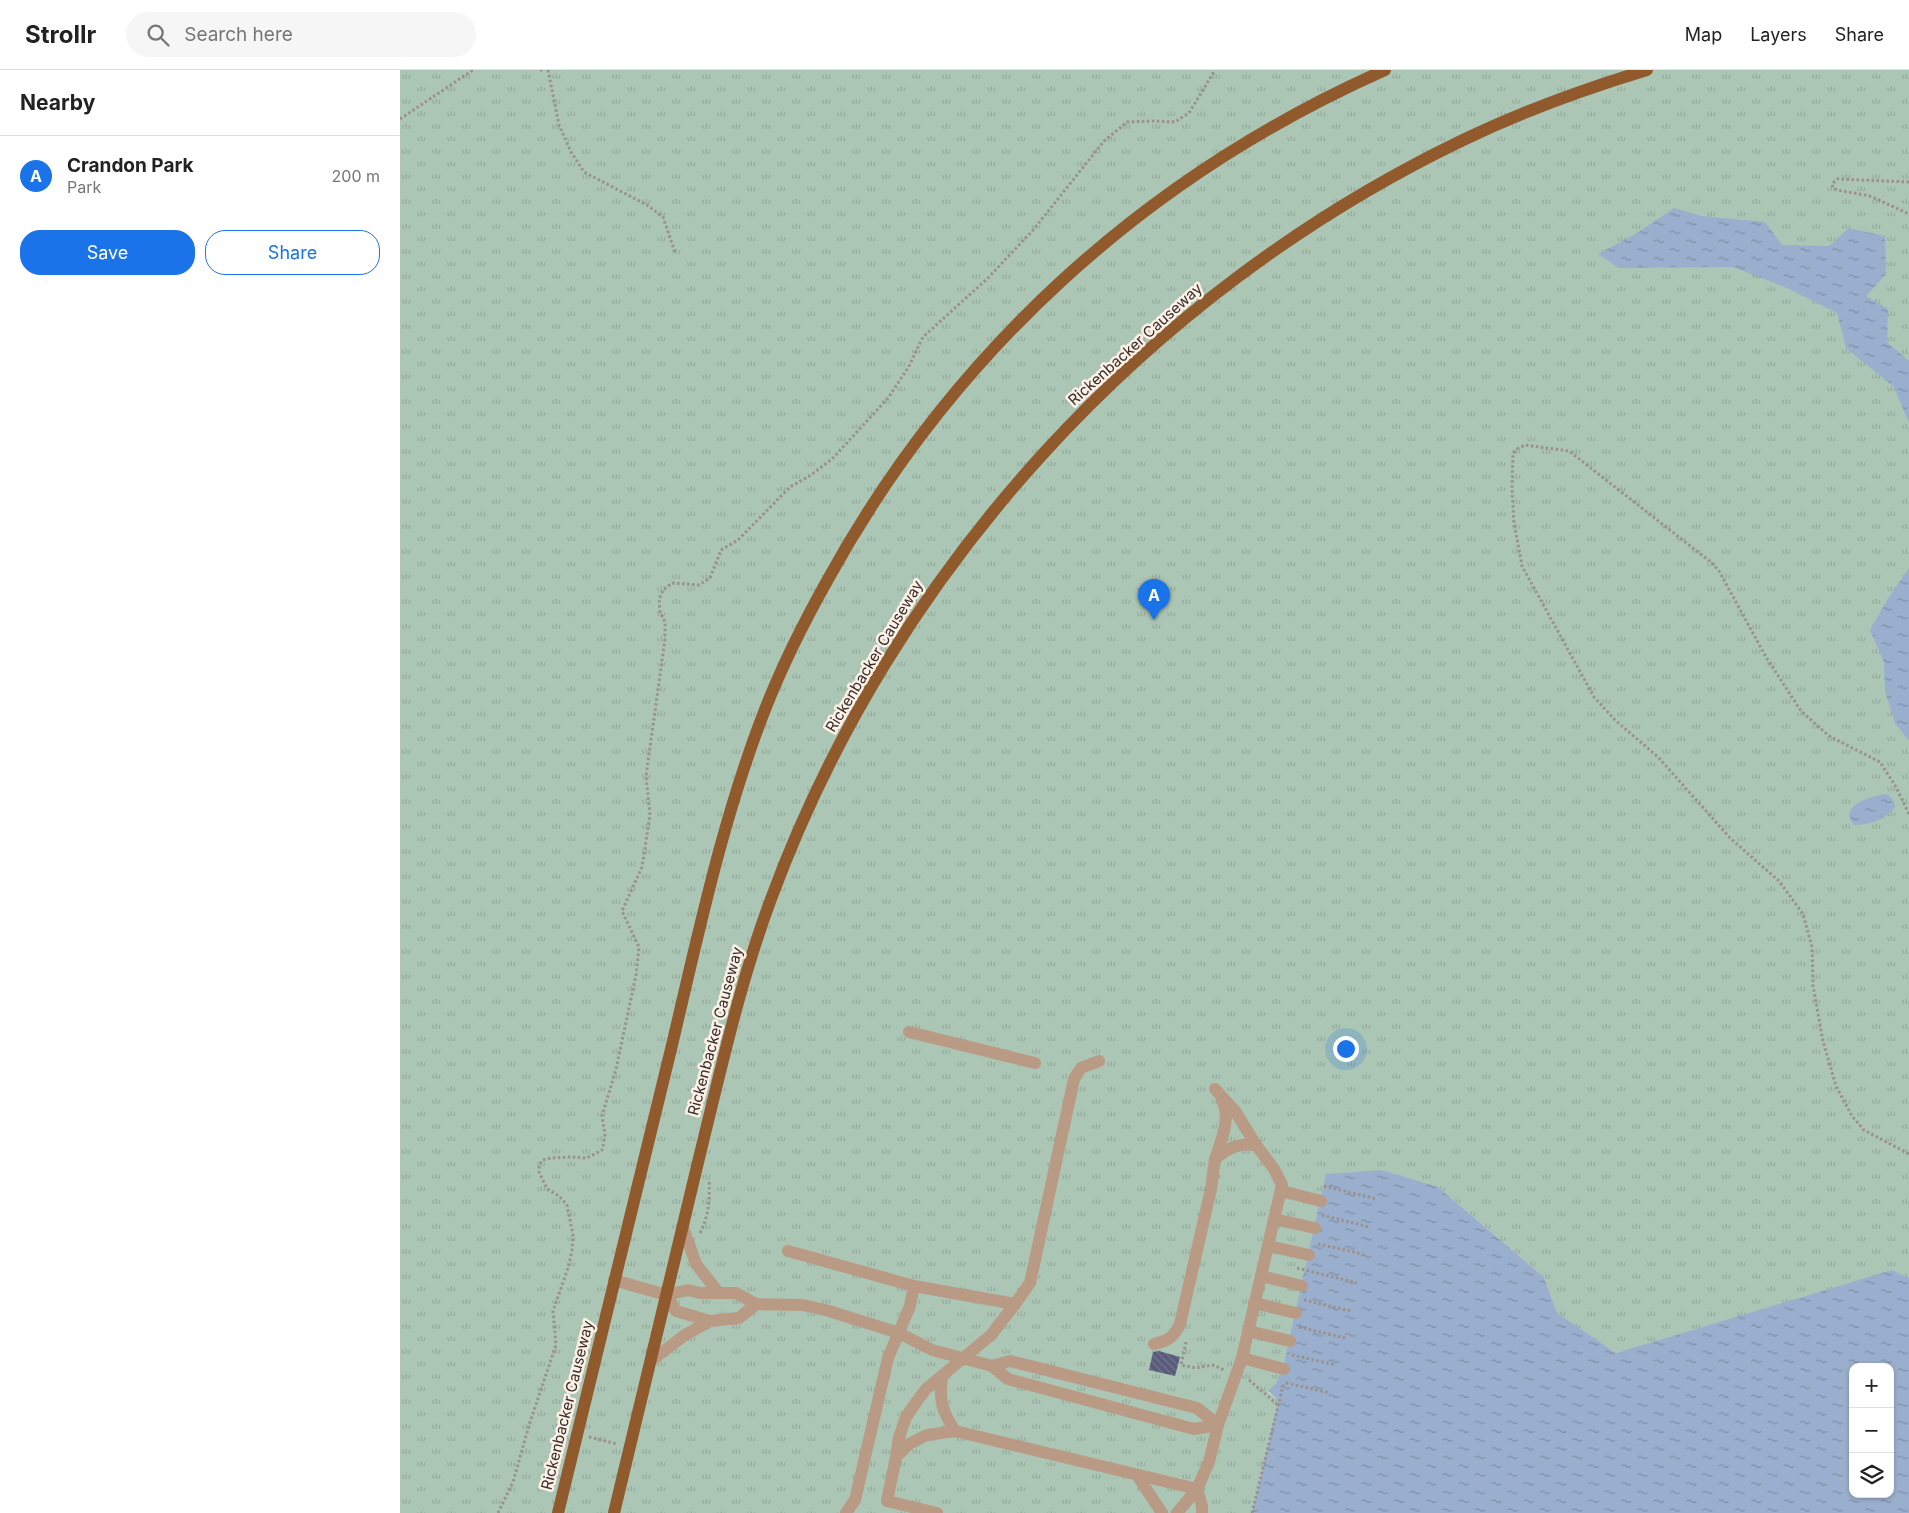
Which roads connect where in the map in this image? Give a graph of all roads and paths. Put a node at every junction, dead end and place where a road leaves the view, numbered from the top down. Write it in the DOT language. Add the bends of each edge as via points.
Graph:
graph roads {
  1 [pos="473,70"];
  2 [pos="548,70"];
  3 [pos="1385,70"];
  4 [pos="1647,70"];
  5 [pos="400,119"];
  6 [pos="1909,182"];
  7 [pos="1909,214"];
  8 [pos="676,252"];
  9 [pos="1909,814"];
  10 [pos="909,1032"];
  11 [pos="1099,1061"];
  12 [pos="1035,1062"];
  13 [pos="1256,1145"];
  14 [pos="1909,1154"];
  15 [pos="1215,1159"];
  16 [pos="1316,1184"];
  17 [pos="1281,1191"];
  18 [pos="1377,1199"];
  19 [pos="1321,1201"];
  20 [pos="1321,1215"];
  21 [pos="1274,1219"];
  22 [pos="1369,1226"];
  23 [pos="683,1228"];
  24 [pos="1315,1228"];
  25 [pos="1312,1242"];
  26 [pos="1268,1246"];
  27 [pos="788,1251"];
  28 [pos="1364,1254"];
  29 [pos="1309,1255"];
  30 [pos="1288,1266"];
  31 [pos="1261,1276"];
  32 [pos="614,1280"];
  33 [pos="1357,1283"];
  34 [pos="914,1286"];
  35 [pos="1302,1286"];
  36 [pos="718,1292"];
  37 [pos="666,1295"];
  38 [pos="1303,1300"];
  39 [pos="1254,1303"];
  40 [pos="756,1304"];
  41 [pos="1015,1304"];
  42 [pos="1351,1311"];
  43 [pos="1294,1319"];
  44 [pos="710,1321"];
  45 [pos="1248,1331"];
  46 [pos="899,1333"];
  47 [pos="1187,1336"];
  48 [pos="1345,1338"];
  49 [pos="1290,1341"];
  50 [pos="1154,1344"];
  51 [pos="1289,1354"];
  52 [pos="963,1357"];
  53 [pos="1242,1358"];
  54 [pos="652,1360"];
  55 [pos="992,1366"];
  56 [pos="1336,1366"];
  57 [pos="1284,1369"];
  58 [pos="1235,1374"];
  59 [pos="942,1378"];
  60 [pos="1277,1380"];
  61 [pos="1284,1382"];
  62 [pos="1330,1393"];
  63 [pos="1278,1405"];
  64 [pos="1218,1425"];
  65 [pos="955,1431"];
  66 [pos="586,1437"];
  67 [pos="622,1446"];
  68 [pos="896,1457"];
  69 [pos="1137,1475"];
  70 [pos="1197,1489"];
  71 [pos="558,1513"];
  72 [pos="614,1513"];
  73 [pos="846,1513"];
  74 [pos="936,1513"];
  75 [pos="1162,1513"];
  76 [pos="1177,1513"];
  77 [pos="1202,1513"];
  78 [pos="1252,1513"];
  1 -- 5 [label="path"];
  2 -- 8 [label="path" via="559,125 584,172 647,205 663,218"];
  3 -- 32 [label="main road, Rickenbacker Causeway" via="1320,100 1222,157 1154,203 1101,245 999,342 926,428 874,500 791,650 748,756 713,874"];
  4 -- 23 [label="main road, Rickenbacker Causeway" via="1564,98 1462,140 1370,190 1280,247 1190,314 1146,352 1065,429 1004,497 932,590 903,634 849,726 796,835 771,897 740,997"];
  6 -- 7 [label="path" via="1837,179 1832,184 1837,190 1870,196"];
  9 -- 14 [label="path" via="1880,762 1829,736 1801,712 1712,563 1569,451 1525,445 1517,448 1513,454 1512,488 1522,566 1594,697 1688,788 1730,838 1779,881 1803,914 1812,948 1813,986 1823,1041 1836,1086 1852,1116 1864,1130"];
  10 -- 12 [label="lane"];
  11 -- 41 [label="lane" via="1081,1068 1074,1079 1030,1282"];
  13 -- 15 [label="lane" via="1232,1147"];
  13 -- 15 [label="lane" via="1235,1111 1215,1089 1226,1109 1226,1125"];
  13 -- 17 [label="lane" via="1274,1169 1282,1185"];
  15 -- 50 [label="lane" via="1180,1324 1175,1335 1166,1342"];
  16 -- 18 [label="path"];
  17 -- 19 [label="lane"];
  17 -- 21 [label="lane"];
  20 -- 22 [label="path"];
  21 -- 24 [label="lane"];
  21 -- 26 [label="lane"];
  23 -- 36 [label="lane" via="696,1264"];
  23 -- 37 [label="main road, Rickenbacker Causeway"];
  25 -- 28 [label="path"];
  26 -- 29 [label="lane"];
  26 -- 31 [label="lane"];
  27 -- 34 [label="lane"];
  30 -- 33 [label="path"];
  31 -- 35 [label="lane"];
  31 -- 39 [label="lane"];
  32 -- 37 [label="lane"];
  32 -- 71 [label="main road, Rickenbacker Causeway"];
  34 -- 41 [label="lane"];
  34 -- 46 [label="lane"];
  36 -- 37 [label="lane" via="688,1290"];
  36 -- 40 [label="lane" via="736,1293"];
  37 -- 44 [label="lane" via="676,1310"];
  37 -- 54 [label="main road, Rickenbacker Causeway"];
  38 -- 42 [label="path"];
  39 -- 43 [label="lane"];
  39 -- 45 [label="lane"];
  40 -- 44 [label="lane" via="739,1318"];
  40 -- 46 [label="lane" via="803,1305"];
  41 -- 52 [label="lane" via="991,1334"];
  43 -- 48 [label="path"];
  44 -- 54 [label="lane"];
  45 -- 49 [label="lane"];
  45 -- 53 [label="lane"];
  46 -- 52 [label="lane" via="932,1350"];
  46 -- 73 [label="lane" via="888,1358 855,1500"];
  47 -- 58 [label="path" via="1181,1365 1196,1368 1213,1365"];
  51 -- 56 [label="path"];
  52 -- 55 [label="lane"];
  52 -- 59 [label="lane"];
  53 -- 57 [label="lane"];
  53 -- 58 [label="lane"];
  54 -- 72 [label="main road, Rickenbacker Causeway"];
  55 -- 64 [label="lane" via="1008,1379 1194,1429"];
  55 -- 64 [label="lane" via="1010,1361 1197,1408"];
  58 -- 63 [label="path" via="1250,1380"];
  58 -- 64 [label="lane"];
  59 -- 65 [label="lane" via="940,1397 945,1415"];
  59 -- 68 [label="lane" via="926,1389 906,1417"];
  60 -- 61 [label="path"];
  61 -- 62 [label="path"];
  61 -- 63 [label="path"];
  63 -- 78 [label="path"];
  64 -- 70 [label="lane" via="1209,1462"];
  65 -- 68 [label="lane" via="926,1434"];
  65 -- 69 [label="lane"];
  66 -- 67 [label="path"];
  68 -- 74 [label="lane" via="887,1501"];
  69 -- 70 [label="lane"];
  69 -- 75 [label="lane"];
  70 -- 76 [label="lane"];
  70 -- 77 [label="lane"];
}
